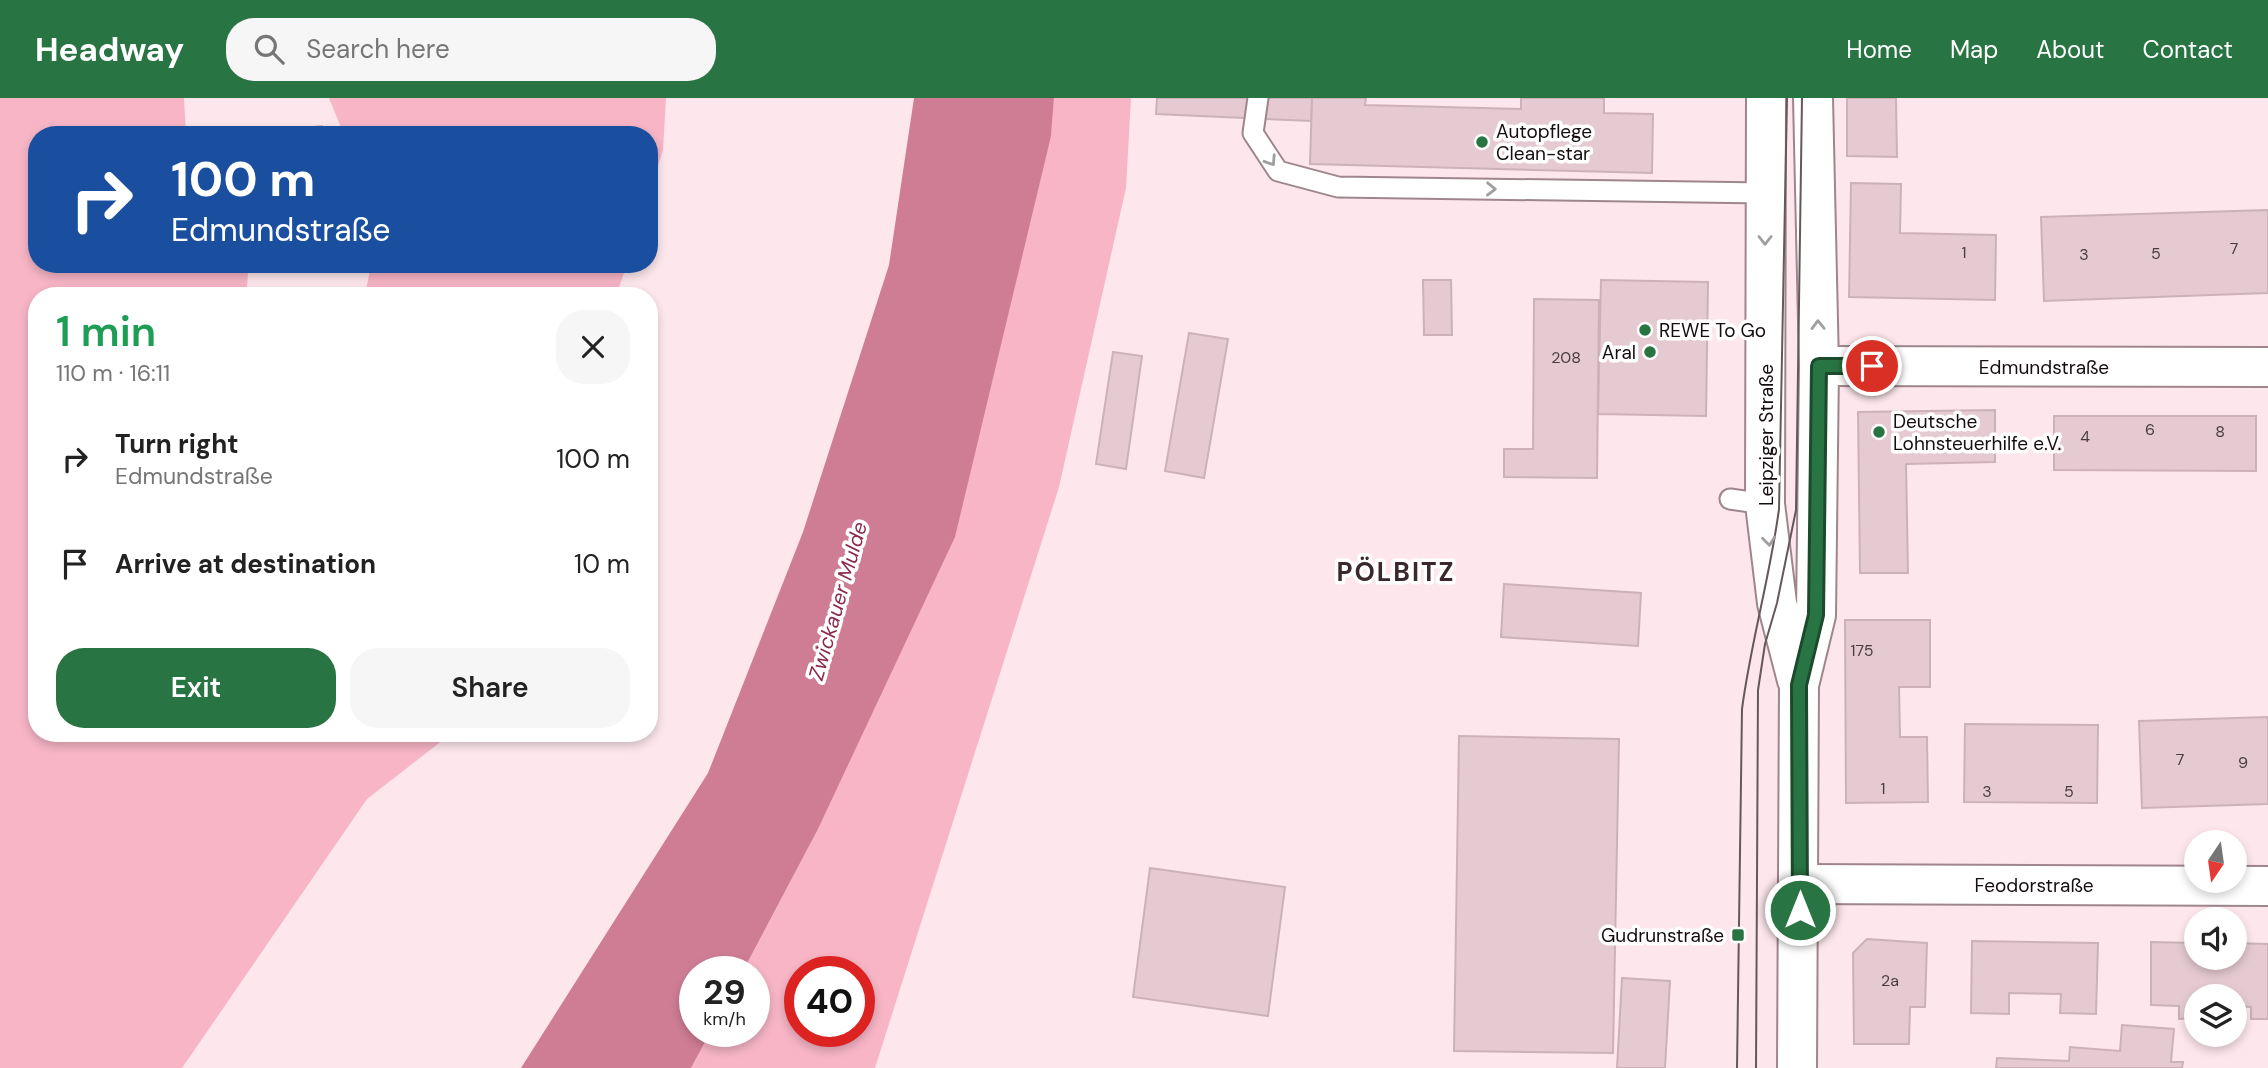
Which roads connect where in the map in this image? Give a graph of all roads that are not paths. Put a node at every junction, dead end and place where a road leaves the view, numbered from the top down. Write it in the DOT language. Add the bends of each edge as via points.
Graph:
graph roads {
  1 [pos="1258,98"];
  2 [pos="1766,98"];
  3 [pos="1814,98"];
  4 [pos="1765,192"];
  5 [pos="1819,366"];
  6 [pos="2268,366"];
  7 [pos="1799,685"];
  8 [pos="1800,884"];
  9 [pos="2268,886"];
  10 [pos="1797,1068"];
  1 -- 4 [label="lane, one-way" via="1253,133 1278,171 1338,187"];
  2 -- 4 [label="street, Leipziger Straße"];
  5 -- 3 [label="street, Leipziger Straße, one-way"];
  4 -- 7 [label="street, Leipziger Straße, one-way" via="1747,501"];
  5 -- 6 [label="street, Edmundstraße"];
  5 -- 7 [label="street, Leipziger Straße" via="1816,615"];
  7 -- 8 [label="street, Leipziger Straße"];
  8 -- 9 [label="street, Feodorstraße"];
  8 -- 10 [label="street, Leipziger Straße"];
}
